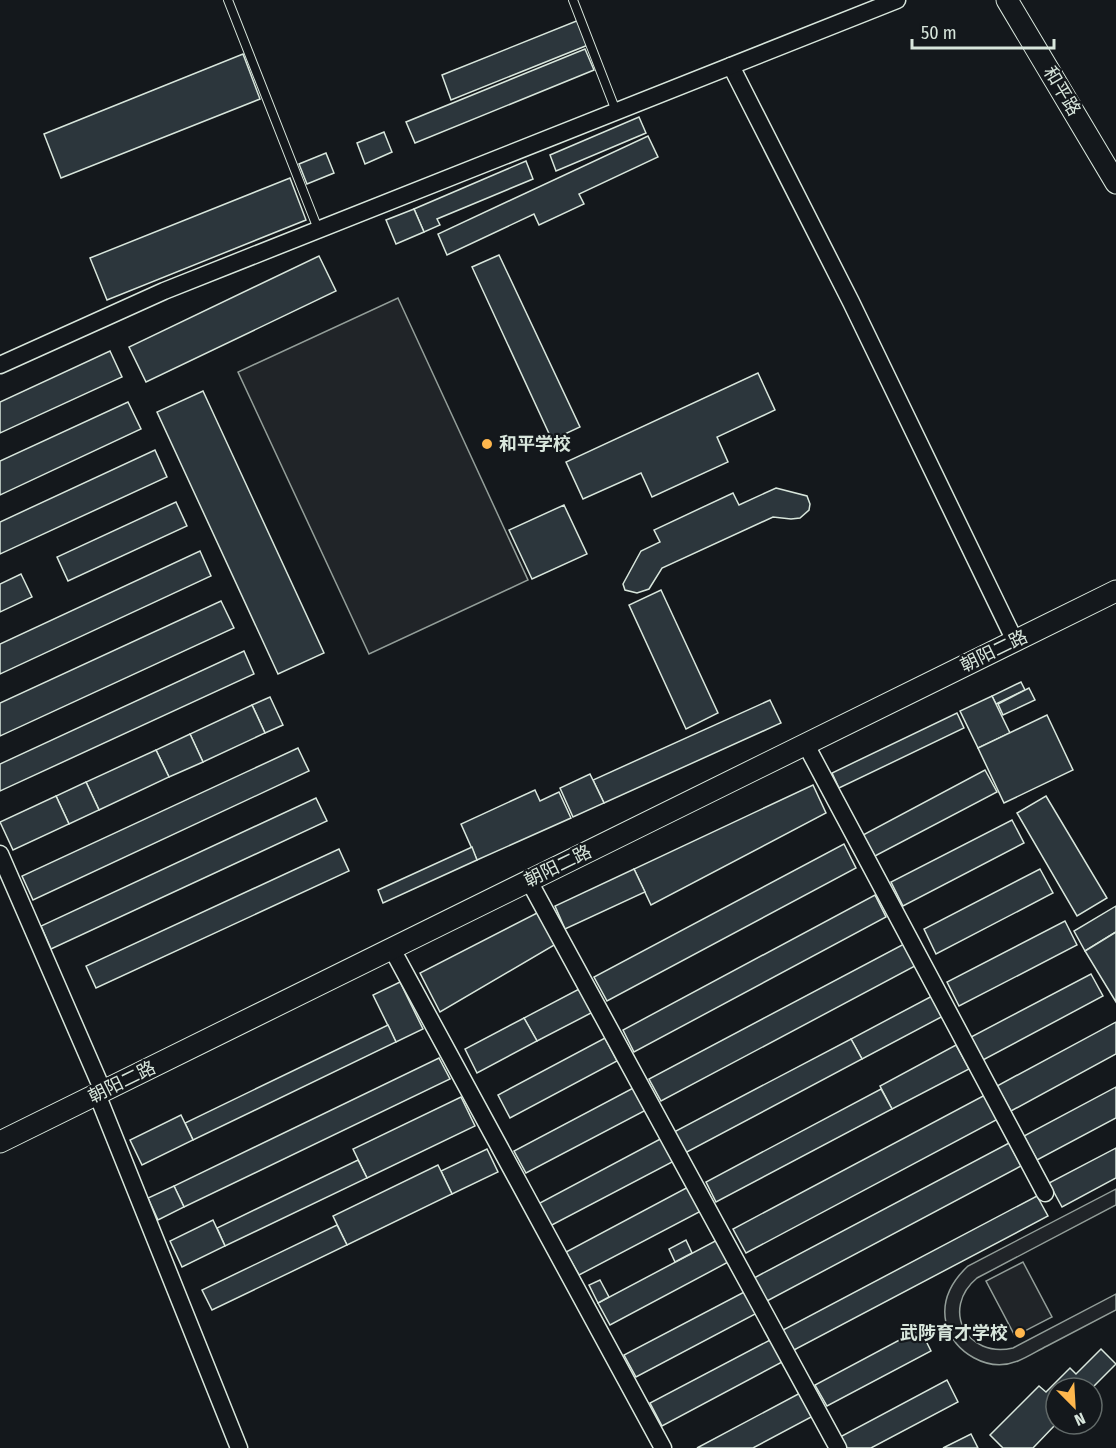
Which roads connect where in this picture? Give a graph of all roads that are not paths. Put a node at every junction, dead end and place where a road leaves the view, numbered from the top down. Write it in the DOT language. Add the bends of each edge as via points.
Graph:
graph roads {
  1 [pos="228,0"];
  2 [pos="573,0"];
  3 [pos="897,0"];
  4 [pos="1007,0"];
  5 [pos="730,66"];
  6 [pos="616,111"];
  7 [pos="1116,183"];
  8 [pos="318,229"];
  9 [pos="0,365"];
  10 [pos="1116,591"];
  11 [pos="1015,641"];
  12 [pos="806,743"];
  13 [pos="0,854"];
  14 [pos="529,881"];
  15 [pos="392,949"];
  16 [pos="100,1092"];
  17 [pos="0,1142"];
  18 [pos="1045,1193"];
  19 [pos="239,1448"];
  20 [pos="663,1448"];
  21 [pos="838,1448"];
  1 -- 8 [label="lane"];
  2 -- 6 [label="lane"];
  3 -- 5 [label="street"];
  4 -- 7 [label="street, 和平路"];
  5 -- 6 [label="street"];
  5 -- 11 [label="street" via="851,302"];
  6 -- 8 [label="street"];
  8 -- 9 [label="street" via="164,291"];
  10 -- 11 [label="street, 朝阳二路"];
  11 -- 12 [label="street, 朝阳二路"];
  12 -- 14 [label="street, 朝阳二路"];
  12 -- 18 [label="street"];
  13 -- 16 [label="street"];
  14 -- 15 [label="street, 朝阳二路"];
  14 -- 21 [label="street"];
  15 -- 16 [label="street, 朝阳二路"];
  15 -- 20 [label="street"];
  16 -- 17 [label="street, 朝阳二路"];
  16 -- 19 [label="street"];
}
